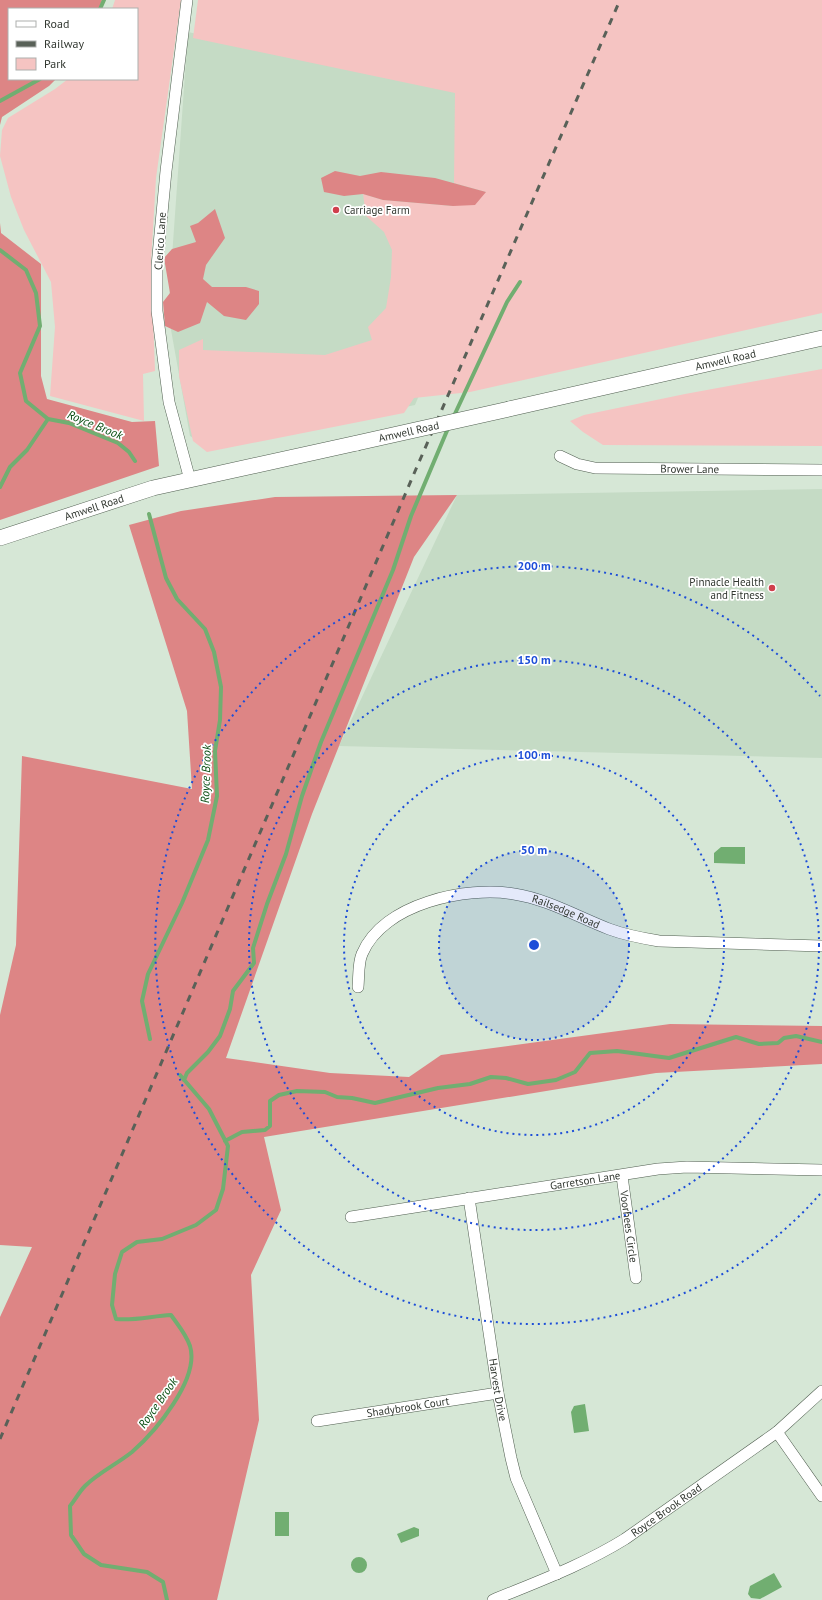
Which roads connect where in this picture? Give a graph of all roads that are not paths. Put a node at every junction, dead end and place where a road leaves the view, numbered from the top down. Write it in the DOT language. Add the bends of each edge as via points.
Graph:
graph roads {
  1 [pos="187,0"];
  2 [pos="822,338"];
  3 [pos="560,456"];
  4 [pos="822,470"];
  5 [pos="190,480"];
  6 [pos="0,538"];
  7 [pos="822,946"];
  8 [pos="358,987"];
  9 [pos="822,1170"];
  10 [pos="622,1176"];
  11 [pos="469,1198"];
  12 [pos="351,1217"];
  13 [pos="636,1278"];
  14 [pos="822,1391"];
  15 [pos="498,1392"];
  16 [pos="317,1421"];
  17 [pos="777,1432"];
  18 [pos="822,1496"];
  19 [pos="557,1574"];
  20 [pos="494,1600"];
  1 -- 5 [label="street, Clerico Lane" via="166,171 157,266 157,311 169,402"];
  2 -- 5 [label="main road, Amwell Road, bridge"];
  3 -- 4 [label="street, Brower Lane" via="577,464 595,468"];
  5 -- 6 [label="main road, Amwell Road" via="118,498"];
  7 -- 8 [label="street, Railsedge Road" via="659,941 633,937 515,894 461,894 412,909 374,935 362,954"];
  9 -- 10 [label="street, Garretson Lane" via="687,1167"];
  10 -- 11 [label="street, Garretson Lane"];
  10 -- 13 [label="street, Voorhees Circle"];
  11 -- 12 [label="street, Garretson Lane"];
  11 -- 15 [label="street, Harvest Drive"];
  14 -- 17 [label="street, Royce Brook Road"];
  15 -- 16 [label="street, Shadybrook Court"];
  15 -- 19 [label="street, Harvest Drive" via="504,1431 516,1478"];
  17 -- 18 [label="street"];
  17 -- 19 [label="street, Royce Brook Road" via="625,1539"];
  19 -- 20 [label="street, Royce Brook Road"];
}
